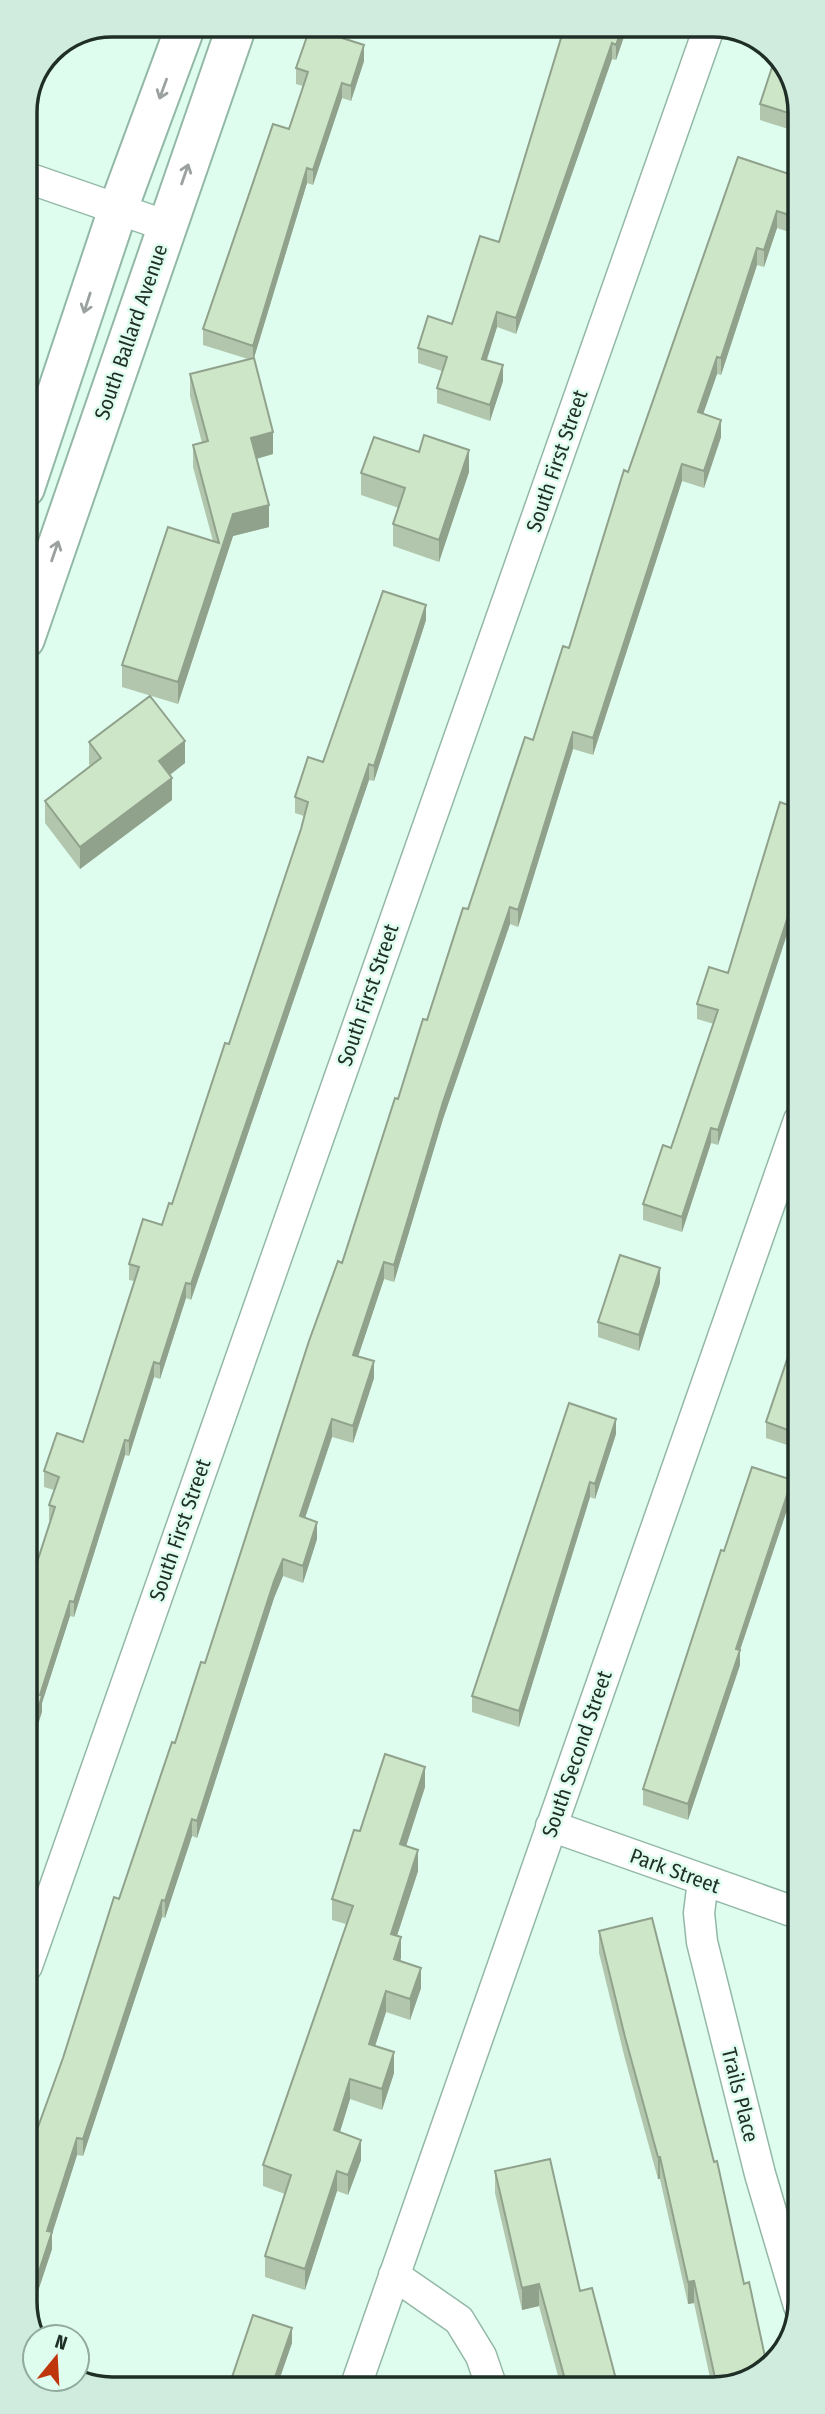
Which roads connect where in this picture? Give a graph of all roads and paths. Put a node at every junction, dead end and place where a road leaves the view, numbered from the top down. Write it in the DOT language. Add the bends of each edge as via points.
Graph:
graph roads {
  1 [pos="181,37"];
  2 [pos="232,37"];
  3 [pos="706,37"];
  4 [pos="37,181"];
  5 [pos="118,209"];
  6 [pos="167,226"];
  7 [pos="37,452"];
  8 [pos="37,604"];
  9 [pos="788,1151"];
  10 [pos="551,1826"];
  11 [pos="703,1881"];
  12 [pos="788,1910"];
  13 [pos="37,1938"];
  14 [pos="788,2269"];
  15 [pos="394,2275"];
  16 [pos="359,2377"];
  17 [pos="488,2377"];
  1 -- 5 [label="main road, one-way"];
  6 -- 2 [label="main road, South Ballard Avenue, one-way"];
  3 -- 13 [label="street, South First Street"];
  4 -- 5 [label="street"];
  5 -- 6 [label="street"];
  5 -- 7 [label="main road, one-way"];
  8 -- 6 [label="main road, South Ballard Avenue, one-way"];
  9 -- 10 [label="street, South Second Street"];
  10 -- 11 [label="street, Park Street"];
  10 -- 15 [label="street, South Second Street"];
  11 -- 12 [label="street, Park Street"];
  11 -- 14 [label="street, Trails Place" via="702,1942"];
  15 -- 16 [label="street, South Second Street"];
  15 -- 17 [label="street" via="459,2320"];
}
